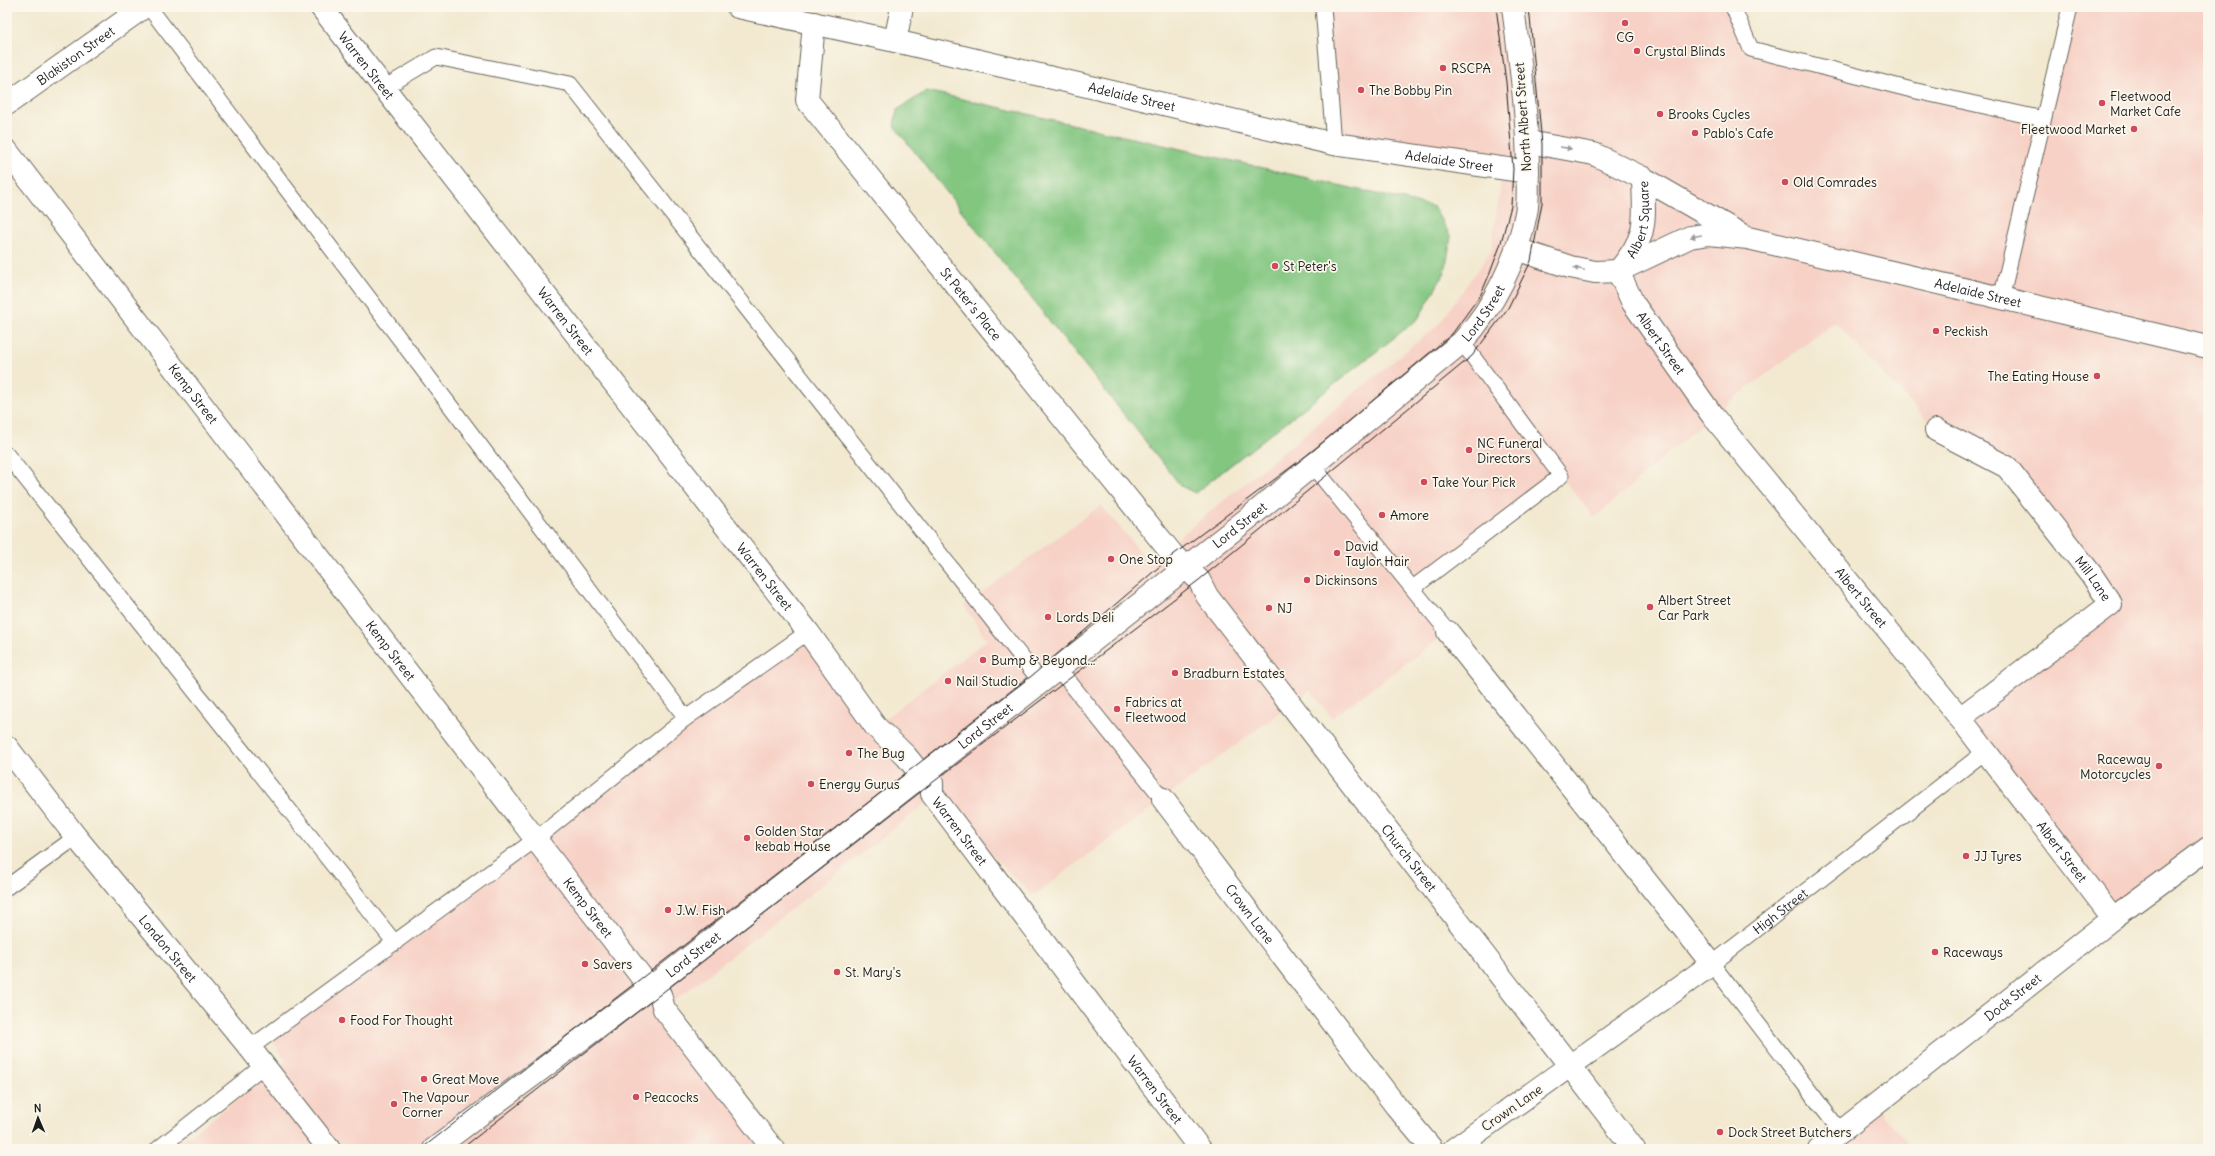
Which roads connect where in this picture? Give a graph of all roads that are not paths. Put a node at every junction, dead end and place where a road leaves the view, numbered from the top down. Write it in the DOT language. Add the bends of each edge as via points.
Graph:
graph roads {
  1 [pos="144,7"];
  2 [pos="150,7"];
  3 [pos="321,7"];
  4 [pos="738,7"];
  5 [pos="902,7"];
  6 [pos="1323,7"];
  7 [pos="1514,7"];
  8 [pos="1733,7"];
  9 [pos="2070,7"];
  10 [pos="814,23"];
  11 [pos="895,41"];
  12 [pos="384,88"];
  13 [pos="7,104"];
  14 [pos="2043,119"];
  15 [pos="1528,142"];
  16 [pos="1334,144"];
  17 [pos="7,151"];
  18 [pos="1528,172"];
  19 [pos="1643,178"];
  20 [pos="1748,238"];
  21 [pos="1516,249"];
  22 [pos="1618,271"];
  23 [pos="2001,299"];
  24 [pos="1462,342"];
  25 [pos="2208,346"];
  26 [pos="1936,430"];
  27 [pos="7,455"];
  28 [pos="1312,465"];
  29 [pos="1185,568"];
  30 [pos="1413,588"];
  31 [pos="808,632"];
  32 [pos="1448,632"];
  33 [pos="1054,678"];
  34 [pos="686,718"];
  35 [pos="1960,718"];
  36 [pos="7,747"];
  37 [pos="1986,751"];
  38 [pos="922,776"];
  39 [pos="1163,799"];
  40 [pos="76,837"];
  41 [pos="536,839"];
  42 [pos="2208,848"];
  43 [pos="7,887"];
  44 [pos="2113,918"];
  45 [pos="395,943"];
  46 [pos="1712,964"];
  47 [pos="650,988"];
  48 [pos="250,1048"];
  49 [pos="263,1066"];
  50 [pos="1571,1066"];
  51 [pos="1841,1132"];
  52 [pos="158,1149"];
  53 [pos="329,1149"];
  54 [pos="434,1149"];
  55 [pos="773,1149"];
  56 [pos="1200,1149"];
  57 [pos="1432,1149"];
  58 [pos="1454,1149"];
  59 [pos="1634,1149"];
  60 [pos="1819,1149"];
  1 -- 13 [label="street, Blakiston Street"];
  2 -- 34 [label="lane"];
  3 -- 12 [label="street, Warren Street"];
  4 -- 10 [label="street, Adelaide Street"];
  5 -- 11 [label="street"];
  6 -- 16 [label="lane"];
  7 -- 15 [label="street, North Albert Street"];
  8 -- 14 [label="lane" via="1751,48 1912,90"];
  9 -- 14 [label="lane"];
  10 -- 11 [label="street, Adelaide Street"];
  10 -- 29 [label="street, St Peter's Place" via="806,100"];
  11 -- 16 [label="street, Adelaide Street"];
  12 -- 31 [label="street, Warren Street"];
  12 -- 33 [label="lane, Crown Lane" via="436,57 570,84"];
  14 -- 23 [label="lane"];
  15 -- 18 [label="street, North Albert Street"];
  15 -- 19 [label="street, Albert Square, one-way" via="1594,154"];
  16 -- 18 [label="street, Adelaide Street"];
  17 -- 41 [label="street, Kemp Street"];
  18 -- 21 [label="street, North Albert Street" via="1526,213"];
  19 -- 20 [label="street, Adelaide Street"];
  19 -- 22 [label="street, Albert Square" via="1643,227 1640,242"];
  20 -- 22 [label="street, Adelaide Street, one-way" via="1709,234 1690,237"];
  20 -- 23 [label="street, Adelaide Street"];
  22 -- 21 [label="street, Albert Square, one-way" via="1595,272 1570,267"];
  21 -- 24 [label="street, Lord Street" via="1494,301"];
  22 -- 35 [label="street, Albert Street" via="1633,303 1712,415"];
  23 -- 25 [label="street, Adelaide Street"];
  24 -- 28 [label="street, Lord Street"];
  24 -- 30 [label="lane" via="1561,476"];
  26 -- 35 [label="street, Mill Lane" via="2006,467 2092,574 2111,604"];
  27 -- 45 [label="lane"];
  28 -- 29 [label="street, Lord Street"];
  28 -- 30 [label="lane"];
  29 -- 33 [label="street, Lord Street"];
  29 -- 50 [label="street, Church Street" via="1199,580 1207,596"];
  30 -- 32 [label="lane"];
  31 -- 34 [label="lane"];
  31 -- 38 [label="street, Warren Street" via="875,726 906,756"];
  32 -- 46 [label="street"];
  33 -- 38 [label="street, Lord Street"];
  33 -- 39 [label="lane, Crown Lane"];
  34 -- 41 [label="lane"];
  35 -- 37 [label="street, Albert Street"];
  36 -- 40 [label="street, London Street"];
  37 -- 44 [label="street, Albert Street"];
  37 -- 46 [label="lane, High Street"];
  38 -- 47 [label="street, Lord Street"];
  38 -- 56 [label="street, Warren Street" via="932,783 932,794"];
  39 -- 57 [label="street, Crown Lane" via="1396,1106"];
  40 -- 43 [label="lane"];
  40 -- 48 [label="street, London Street"];
  41 -- 45 [label="lane"];
  41 -- 47 [label="street, Kemp Street"];
  42 -- 44 [label="street, Dock Street"];
  44 -- 51 [label="street, Dock Street"];
  45 -- 48 [label="lane"];
  46 -- 50 [label="street, High Street"];
  46 -- 51 [label="lane"];
  47 -- 54 [label="street, Lord Street"];
  47 -- 55 [label="street, Kemp Street" via="660,994 664,1009"];
  48 -- 49 [label="street, London Street"];
  49 -- 52 [label="lane"];
  49 -- 53 [label="street, London Street"];
  50 -- 58 [label="street, Crown Lane"];
  50 -- 59 [label="street, Church Street"];
  51 -- 60 [label="street, Dock Street"];
}
